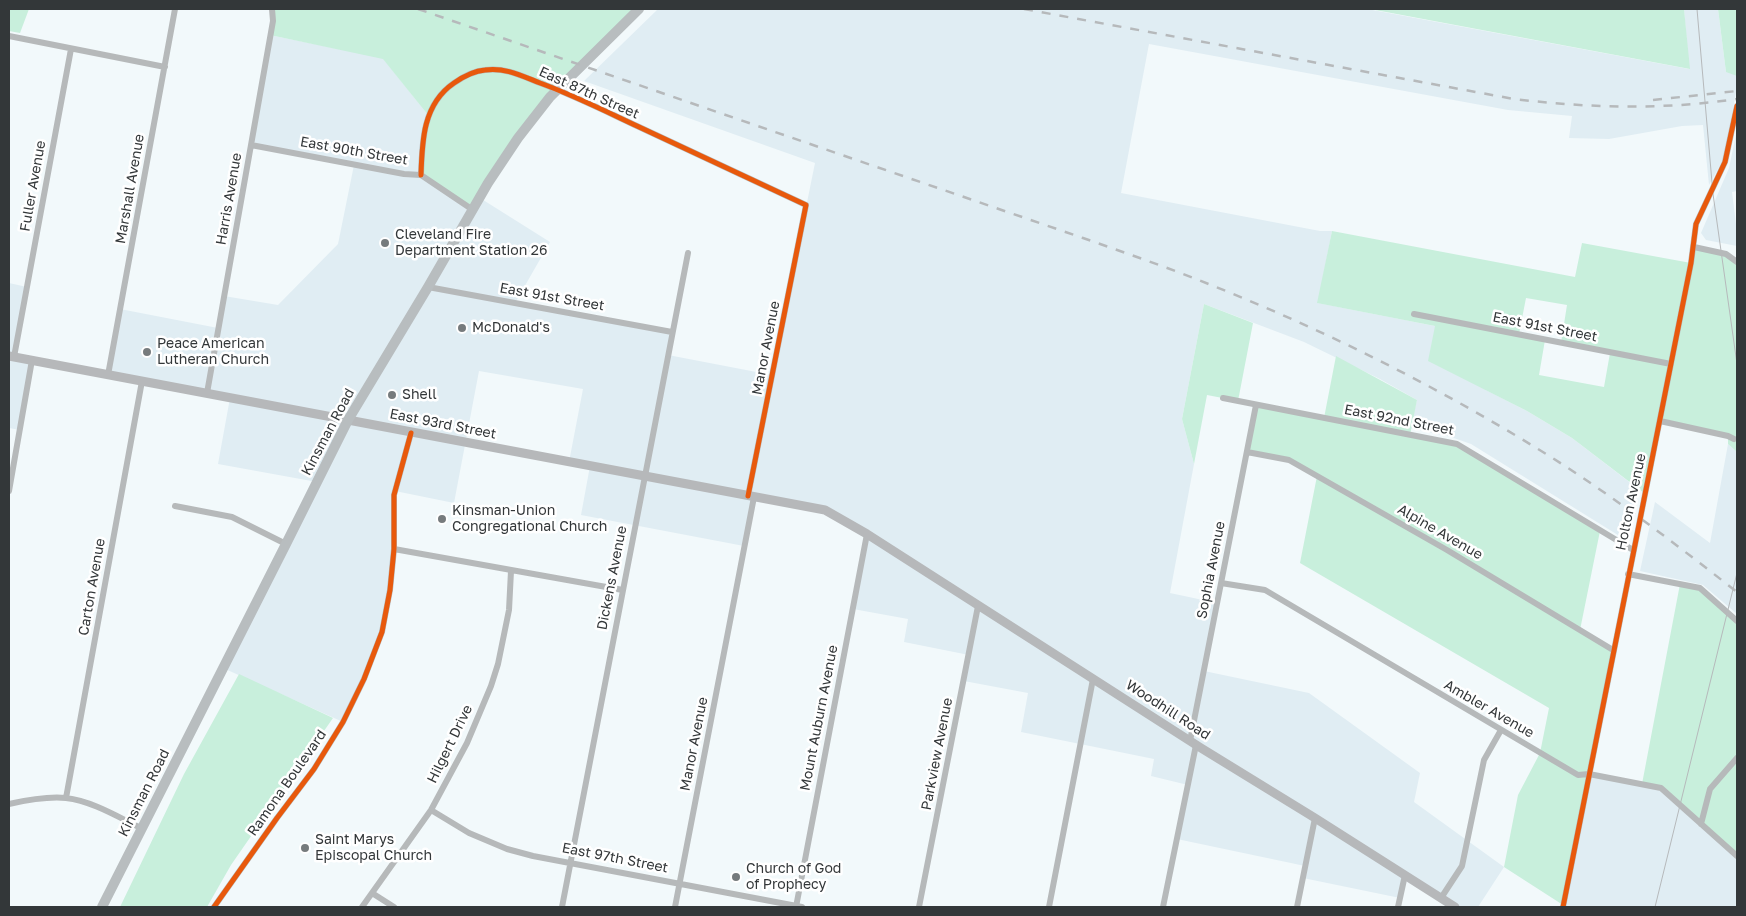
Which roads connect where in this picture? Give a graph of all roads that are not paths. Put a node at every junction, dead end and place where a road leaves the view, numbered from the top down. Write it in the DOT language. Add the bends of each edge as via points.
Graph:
graph roads {
  1 [pos="175,9"];
  2 [pos="272,9"];
  3 [pos="639,9"];
  4 [pos="9,36"];
  5 [pos="71,49"];
  6 [pos="165,67"];
  7 [pos="1737,106"];
  8 [pos="251,145"];
  9 [pos="421,175"];
  10 [pos="806,205"];
  11 [pos="473,210"];
  12 [pos="1694,247"];
  13 [pos="688,253"];
  14 [pos="1737,262"];
  15 [pos="428,287"];
  16 [pos="1414,314"];
  17 [pos="672,332"];
  18 [pos="11,356"];
  19 [pos="32,360"];
  20 [pos="1671,364"];
  21 [pos="108,375"];
  22 [pos="142,381"];
  23 [pos="207,393"];
  24 [pos="1223,398"];
  25 [pos="1256,405"];
  26 [pos="348,420"];
  27 [pos="1660,421"];
  28 [pos="411,433"];
  29 [pos="1734,439"];
  30 [pos="1247,452"];
  31 [pos="644,475"];
  32 [pos="9,491"];
  33 [pos="751,496"];
  34 [pos="175,506"];
  35 [pos="867,534"];
  36 [pos="286,544"];
  37 [pos="394,549"];
  38 [pos="1633,550"];
  39 [pos="511,571"];
  40 [pos="1628,574"];
  41 [pos="1221,583"];
  42 [pos="623,590"];
  43 [pos="978,606"];
  44 [pos="1737,621"];
  45 [pos="1614,650"];
  46 [pos="1093,679"];
  47 [pos="1502,730"];
  48 [pos="1193,743"];
  49 [pos="1737,758"];
  50 [pos="1590,774"];
  51 [pos="66,798"];
  52 [pos="9,804"];
  53 [pos="431,810"];
  54 [pos="1315,818"];
  55 [pos="1701,824"];
  56 [pos="141,828"];
  57 [pos="1737,856"];
  58 [pos="571,862"];
  59 [pos="1405,875"];
  60 [pos="680,883"];
  61 [pos="372,893"];
  62 [pos="1441,898"];
  63 [pos="102,907"];
  64 [pos="214,907"];
  65 [pos="362,907"];
  66 [pos="394,907"];
  67 [pos="562,907"];
  68 [pos="675,907"];
  69 [pos="798,907"];
  70 [pos="920,907"];
  71 [pos="1050,907"];
  72 [pos="1163,907"];
  73 [pos="1297,907"];
  74 [pos="1398,907"];
  75 [pos="1455,907"];
  76 [pos="1562,907"];
  1 -- 6 [label="street, Marshall Avenue"];
  2 -- 8 [label="street, Harris Avenue" via="273,21"];
  3 -- 11 [label="main road, Kinsman Road" via="550,97 518,138"];
  4 -- 5 [label="street"];
  5 -- 6 [label="street"];
  5 -- 18 [label="street, Fuller Avenue"];
  6 -- 21 [label="street, Marshall Avenue"];
  7 -- 12 [label="street, Holton Avenue" via="1727,157 1696,224"];
  8 -- 9 [label="street, East 90th Street"];
  8 -- 23 [label="street, Harris Avenue"];
  9 -- 10 [label="street, East 87th Street" via="425,129 436,100 447,88 472,72 501,69 564,92"];
  9 -- 11 [label="street, East 90th Street"];
  10 -- 33 [label="street, Manor Avenue"];
  11 -- 15 [label="main road, Kinsman Road"];
  12 -- 14 [label="street" via="1726,254"];
  12 -- 20 [label="street, Holton Avenue"];
  13 -- 17 [label="street, Dickens Avenue"];
  15 -- 17 [label="street, East 91st Street"];
  15 -- 26 [label="main road, Kinsman Road"];
  16 -- 20 [label="street, East 91st Street"];
  17 -- 31 [label="street, Dickens Avenue"];
  18 -- 19 [label="main road, East 93rd Street"];
  19 -- 21 [label="main road, East 93rd Street"];
  19 -- 32 [label="street"];
  20 -- 27 [label="street, Holton Avenue"];
  21 -- 22 [label="main road, East 93rd Street"];
  22 -- 23 [label="main road, East 93rd Street"];
  22 -- 51 [label="street, Carton Avenue"];
  23 -- 26 [label="main road, East 93rd Street"];
  24 -- 25 [label="street, East 92nd Street"];
  25 -- 30 [label="street, Sophia Avenue"];
  25 -- 38 [label="street, East 92nd Street" via="1457,444"];
  26 -- 28 [label="main road, East 93rd Street"];
  26 -- 36 [label="main road, Kinsman Road"];
  27 -- 29 [label="street"];
  27 -- 38 [label="street, Holton Avenue"];
  28 -- 31 [label="main road, East 93rd Street"];
  28 -- 37 [label="street, Ramona Boulevard" via="394,495"];
  30 -- 41 [label="street, Sophia Avenue"];
  30 -- 45 [label="street, Alpine Avenue" via="1289,460"];
  31 -- 33 [label="main road, East 93rd Street"];
  31 -- 42 [label="street, Dickens Avenue"];
  33 -- 35 [label="main road, East 93rd Street" via="825,510"];
  33 -- 60 [label="street, Manor Avenue"];
  34 -- 36 [label="street" via="232,517"];
  35 -- 43 [label="main road, Woodhill Road"];
  35 -- 69 [label="street, Mount Auburn Avenue"];
  36 -- 56 [label="main road, Kinsman Road"];
  37 -- 39 [label="street"];
  37 -- 64 [label="street, Ramona Boulevard" via="382,632 361,685 314,769"];
  38 -- 40 [label="street, Holton Avenue"];
  39 -- 42 [label="street"];
  39 -- 53 [label="street, Hilgert Drive" via="504,640 491,686"];
  40 -- 44 [label="street" via="1700,588"];
  40 -- 45 [label="street, Holton Avenue"];
  41 -- 47 [label="street, Ambler Avenue" via="1265,590"];
  41 -- 48 [label="street, Sophia Avenue"];
  42 -- 58 [label="street, Dickens Avenue"];
  43 -- 46 [label="main road, Woodhill Road"];
  43 -- 70 [label="street, Parkview Avenue"];
  45 -- 50 [label="street, Holton Avenue"];
  46 -- 48 [label="main road, Woodhill Road"];
  46 -- 71 [label="street"];
  47 -- 50 [label="street, Ambler Avenue" via="1578,775"];
  47 -- 62 [label="street" via="1484,760 1462,866"];
  48 -- 54 [label="main road, Woodhill Road"];
  48 -- 72 [label="street, Sophia Avenue"];
  49 -- 55 [label="street" via="1710,789"];
  50 -- 55 [label="street, Ambler Avenue" via="1661,788"];
  50 -- 76 [label="street, Holton Avenue"];
  51 -- 52 [label="street" via="41,798"];
  51 -- 56 [label="street" via="99,808"];
  53 -- 58 [label="street, East 97th Street" via="469,833 507,849"];
  53 -- 61 [label="street, Hilgert Drive"];
  54 -- 59 [label="main road, Woodhill Road"];
  54 -- 73 [label="street"];
  55 -- 57 [label="street, Ambler Avenue"];
  56 -- 63 [label="main road, Kinsman Road"];
  58 -- 60 [label="street, East 97th Street"];
  58 -- 67 [label="street, Dickens Avenue"];
  59 -- 62 [label="main road, Woodhill Road"];
  59 -- 74 [label="street"];
  60 -- 68 [label="street, Manor Avenue"];
  60 -- 69 [label="street, East 97th Street"];
  61 -- 65 [label="street, Hilgert Drive"];
  61 -- 66 [label="street"];
  62 -- 75 [label="main road, Woodhill Road"];
}
